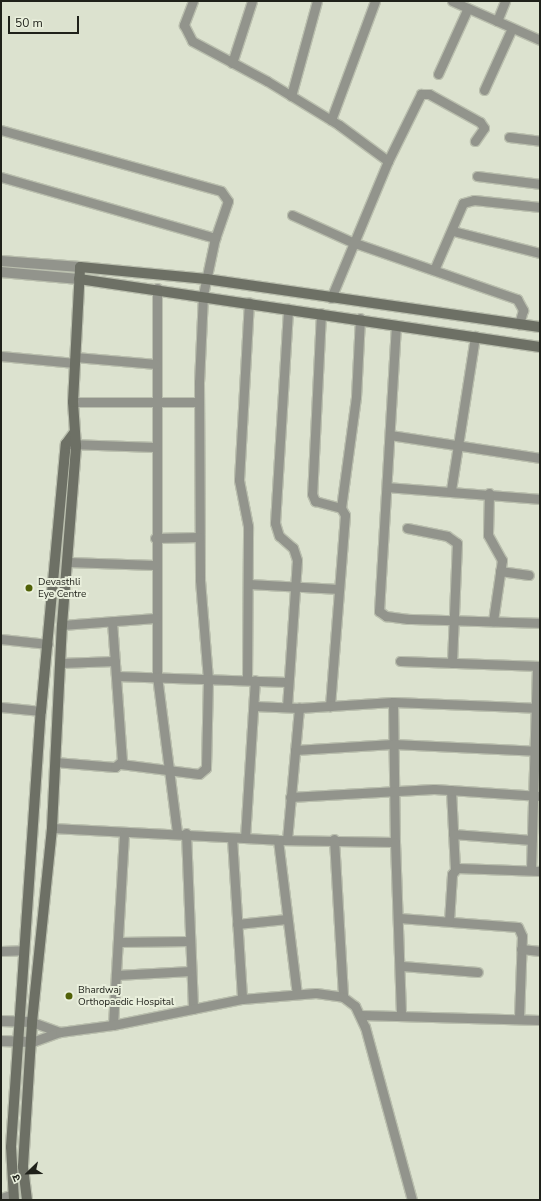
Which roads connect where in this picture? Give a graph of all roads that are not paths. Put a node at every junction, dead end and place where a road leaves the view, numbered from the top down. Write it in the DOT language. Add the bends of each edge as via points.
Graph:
graph roads {
  1 [pos="193,1"];
  2 [pos="252,1"];
  3 [pos="318,1"];
  4 [pos="375,1"];
  5 [pos="452,1"];
  6 [pos="505,1"];
  7 [pos="468,8"];
  8 [pos="497,21"];
  9 [pos="512,28"];
  10 [pos="540,40"];
  11 [pos="232,63"];
  12 [pos="438,74"];
  13 [pos="484,90"];
  14 [pos="291,96"];
  15 [pos="331,120"];
  16 [pos="1,130"];
  17 [pos="509,137"];
  18 [pos="475,141"];
  19 [pos="540,141"];
  20 [pos="386,165"];
  21 [pos="477,176"];
  22 [pos="1,177"];
  23 [pos="540,184"];
  24 [pos="540,207"];
  25 [pos="292,216"];
  26 [pos="452,231"];
  27 [pos="215,238"];
  28 [pos="352,242"];
  29 [pos="540,253"];
  30 [pos="1,260"];
  31 [pos="80,267"];
  32 [pos="434,270"];
  33 [pos="1,272"];
  34 [pos="80,279"];
  35 [pos="206,279"];
  36 [pos="157,288"];
  37 [pos="203,295"];
  38 [pos="331,298"];
  39 [pos="249,302"];
  40 [pos="288,308"];
  41 [pos="321,313"];
  42 [pos="360,318"];
  43 [pos="396,324"];
  44 [pos="519,324"];
  45 [pos="540,327"];
  46 [pos="475,336"];
  47 [pos="540,347"];
  48 [pos="1,356"];
  49 [pos="75,360"];
  50 [pos="156,364"];
  51 [pos="73,402"];
  52 [pos="199,402"];
  53 [pos="156,403"];
  54 [pos="390,435"];
  55 [pos="71,445"];
  56 [pos="459,446"];
  57 [pos="155,447"];
  58 [pos="540,458"];
  59 [pos="387,487"];
  60 [pos="451,490"];
  61 [pos="489,493"];
  62 [pos="540,499"];
  63 [pos="341,508"];
  64 [pos="406,528"];
  65 [pos="199,537"];
  66 [pos="155,538"];
  67 [pos="68,562"];
  68 [pos="155,565"];
  69 [pos="500,571"];
  70 [pos="529,575"];
  71 [pos="248,584"];
  72 [pos="294,586"];
  73 [pos="339,589"];
  74 [pos="156,618"];
  75 [pos="453,620"];
  76 [pos="112,621"];
  77 [pos="494,621"];
  78 [pos="540,623"];
  79 [pos="62,624"];
  80 [pos="1,640"];
  81 [pos="48,644"];
  82 [pos="115,661"];
  83 [pos="60,662"];
  84 [pos="400,662"];
  85 [pos="452,663"];
  86 [pos="538,666"];
  87 [pos="116,676"];
  88 [pos="157,676"];
  89 [pos="208,679"];
  90 [pos="251,680"];
  91 [pos="288,682"];
  92 [pos="393,702"];
  93 [pos="254,706"];
  94 [pos="330,706"];
  95 [pos="1,707"];
  96 [pos="286,707"];
  97 [pos="299,708"];
  98 [pos="538,708"];
  99 [pos="41,710"];
  100 [pos="393,744"];
  101 [pos="295,750"];
  102 [pos="537,750"];
  103 [pos="55,762"];
  104 [pos="121,764"];
  105 [pos="171,769"];
  106 [pos="392,790"];
  107 [pos="451,790"];
  108 [pos="536,796"];
  109 [pos="290,797"];
  110 [pos="52,828"];
  111 [pos="124,833"];
  112 [pos="181,833"];
  113 [pos="453,834"];
  114 [pos="232,838"];
  115 [pos="245,838"];
  116 [pos="334,839"];
  117 [pos="282,840"];
  118 [pos="532,840"];
  119 [pos="395,842"];
  120 [pos="455,869"];
  121 [pos="536,870"];
  122 [pos="399,918"];
  123 [pos="287,919"];
  124 [pos="449,921"];
  125 [pos="237,924"];
  126 [pos="190,941"];
  127 [pos="118,942"];
  128 [pos="24,950"];
  129 [pos="521,950"];
  130 [pos="1,951"];
  131 [pos="540,951"];
  132 [pos="402,966"];
  133 [pos="191,971"];
  134 [pos="478,972"];
  135 [pos="116,975"];
  136 [pos="296,994"];
  137 [pos="343,997"];
  138 [pos="242,999"];
  139 [pos="193,1009"];
  140 [pos="401,1015"];
  141 [pos="360,1016"];
  142 [pos="519,1019"];
  143 [pos="540,1020"];
  144 [pos="1,1021"];
  145 [pos="19,1022"];
  146 [pos="32,1022"];
  147 [pos="113,1026"];
  148 [pos="60,1032"];
  149 [pos="1,1041"];
  150 [pos="18,1042"];
  151 [pos="32,1042"];
  152 [pos="13,1197"];
  153 [pos="1,1198"];
  154 [pos="27,1200"];
  155 [pos="412,1200"];
  1 -- 11 [label="street" via="184,24 187,36 201,49"];
  2 -- 11 [label="street"];
  3 -- 14 [label="street"];
  4 -- 15 [label="street"];
  5 -- 7 [label="street"];
  6 -- 8 [label="street"];
  7 -- 8 [label="street"];
  7 -- 12 [label="street"];
  8 -- 9 [label="street"];
  9 -- 10 [label="street"];
  9 -- 13 [label="street"];
  11 -- 14 [label="street"];
  14 -- 15 [label="street"];
  15 -- 20 [label="street"];
  16 -- 27 [label="street" via="221,191 228,201"];
  17 -- 19 [label="street"];
  18 -- 20 [label="street" via="484,128 482,124 423,93"];
  20 -- 28 [label="street"];
  21 -- 23 [label="street"];
  22 -- 27 [label="street"];
  24 -- 26 [label="street" via="468,201 460,209"];
  25 -- 28 [label="street"];
  26 -- 29 [label="street"];
  26 -- 32 [label="street"];
  27 -- 35 [label="street"];
  28 -- 32 [label="street"];
  28 -- 38 [label="street"];
  30 -- 31 [label="street"];
  31 -- 34 [label="main road"];
  31 -- 35 [label="main road"];
  32 -- 44 [label="street" via="520,301 523,310"];
  33 -- 34 [label="street"];
  34 -- 36 [label="main road"];
  34 -- 49 [label="main road"];
  35 -- 37 [label="street"];
  35 -- 38 [label="main road"];
  36 -- 37 [label="main road"];
  36 -- 50 [label="street"];
  37 -- 39 [label="main road"];
  37 -- 52 [label="street"];
  38 -- 44 [label="main road"];
  39 -- 40 [label="main road"];
  39 -- 71 [label="street" via="239,480 248,526"];
  40 -- 41 [label="main road"];
  40 -- 72 [label="street" via="275,523 279,536 296,553"];
  41 -- 42 [label="main road"];
  41 -- 63 [label="street" via="312,494 315,501"];
  42 -- 43 [label="main road"];
  42 -- 63 [label="street" via="356,397"];
  43 -- 46 [label="main road"];
  43 -- 54 [label="street"];
  44 -- 45 [label="main road"];
  46 -- 47 [label="main road"];
  46 -- 56 [label="street"];
  48 -- 49 [label="street"];
  49 -- 50 [label="street"];
  49 -- 51 [label="main road"];
  50 -- 53 [label="street"];
  51 -- 53 [label="street"];
  51 -- 55 [label="main road" via="74,433"];
  52 -- 53 [label="street"];
  52 -- 65 [label="street"];
  53 -- 57 [label="street"];
  54 -- 56 [label="street"];
  54 -- 59 [label="street"];
  55 -- 57 [label="street"];
  55 -- 67 [label="main road"];
  55 -- 81 [label="main road"];
  56 -- 58 [label="street"];
  56 -- 60 [label="street"];
  57 -- 66 [label="street"];
  59 -- 60 [label="street"];
  59 -- 75 [label="street" via="379,611 386,616"];
  60 -- 61 [label="street"];
  61 -- 62 [label="street"];
  61 -- 69 [label="street" via="488,535 502,555"];
  63 -- 73 [label="street" via="345,515"];
  64 -- 75 [label="street" via="447,536 457,543"];
  65 -- 66 [label="street"];
  65 -- 89 [label="street"];
  66 -- 68 [label="street"];
  67 -- 68 [label="street"];
  67 -- 79 [label="main road"];
  68 -- 74 [label="street"];
  69 -- 70 [label="street"];
  69 -- 77 [label="street"];
  71 -- 72 [label="street"];
  71 -- 90 [label="street"];
  72 -- 73 [label="street"];
  72 -- 91 [label="street"];
  73 -- 94 [label="street"];
  74 -- 76 [label="street"];
  74 -- 88 [label="street"];
  75 -- 77 [label="street"];
  75 -- 85 [label="street"];
  76 -- 79 [label="street"];
  76 -- 82 [label="street"];
  77 -- 78 [label="street"];
  79 -- 83 [label="main road"];
  80 -- 81 [label="street"];
  81 -- 99 [label="main road"];
  82 -- 83 [label="street"];
  82 -- 87 [label="street"];
  83 -- 103 [label="main road"];
  84 -- 85 [label="street"];
  85 -- 86 [label="street"];
  86 -- 98 [label="street"];
  87 -- 88 [label="street"];
  87 -- 104 [label="street"];
  88 -- 89 [label="street"];
  88 -- 105 [label="street"];
  89 -- 90 [label="street"];
  89 -- 105 [label="street" via="205,772 199,774"];
  90 -- 91 [label="street"];
  90 -- 93 [label="street"];
  91 -- 96 [label="street"];
  92 -- 94 [label="street"];
  92 -- 98 [label="street"];
  92 -- 100 [label="street"];
  93 -- 96 [label="street"];
  93 -- 115 [label="street"];
  94 -- 97 [label="street"];
  95 -- 99 [label="street"];
  96 -- 97 [label="street"];
  97 -- 101 [label="street"];
  98 -- 102 [label="street"];
  99 -- 128 [label="main road" via="35,835"];
  100 -- 101 [label="street"];
  100 -- 102 [label="street"];
  100 -- 106 [label="street"];
  101 -- 109 [label="street"];
  102 -- 108 [label="street"];
  103 -- 104 [label="street" via="115,767"];
  103 -- 110 [label="main road"];
  104 -- 105 [label="street"];
  105 -- 112 [label="street"];
  106 -- 107 [label="street"];
  106 -- 109 [label="street"];
  106 -- 119 [label="street"];
  107 -- 108 [label="street"];
  107 -- 113 [label="street"];
  108 -- 118 [label="street"];
  109 -- 117 [label="street"];
  110 -- 111 [label="street"];
  110 -- 146 [label="main road"];
  111 -- 112 [label="street"];
  111 -- 127 [label="street"];
  112 -- 114 [label="street"];
  112 -- 126 [label="street"];
  113 -- 118 [label="street"];
  113 -- 120 [label="street"];
  114 -- 115 [label="street"];
  114 -- 125 [label="street"];
  115 -- 117 [label="street"];
  116 -- 117 [label="street"];
  116 -- 119 [label="street"];
  116 -- 137 [label="street"];
  117 -- 123 [label="street"];
  118 -- 121 [label="street"];
  119 -- 122 [label="street"];
  120 -- 121 [label="street"];
  120 -- 124 [label="street"];
  122 -- 124 [label="street"];
  122 -- 132 [label="street"];
  123 -- 125 [label="street"];
  123 -- 136 [label="street"];
  124 -- 129 [label="street" via="515,926 521,931"];
  125 -- 138 [label="street"];
  126 -- 127 [label="street"];
  126 -- 133 [label="street"];
  127 -- 135 [label="street"];
  128 -- 130 [label="street"];
  128 -- 145 [label="main road"];
  129 -- 131 [label="street"];
  129 -- 142 [label="street"];
  132 -- 134 [label="street"];
  132 -- 140 [label="street"];
  133 -- 135 [label="street"];
  133 -- 139 [label="street"];
  135 -- 147 [label="street"];
  136 -- 137 [label="street"];
  136 -- 138 [label="street"];
  137 -- 141 [label="street" via="351,1001"];
  138 -- 139 [label="street"];
  139 -- 147 [label="street"];
  140 -- 141 [label="street"];
  140 -- 142 [label="street"];
  141 -- 155 [label="street"];
  142 -- 143 [label="street"];
  144 -- 145 [label="street"];
  145 -- 146 [label="street"];
  145 -- 150 [label="main road"];
  146 -- 148 [label="street"];
  146 -- 151 [label="main road"];
  147 -- 148 [label="street"];
  148 -- 151 [label="street"];
  149 -- 150 [label="street"];
  150 -- 151 [label="street"];
  150 -- 152 [label="main road" via="10,1170"];
  151 -- 154 [label="main road" via="24,1166"];
  152 -- 153 [label="street"];
}
